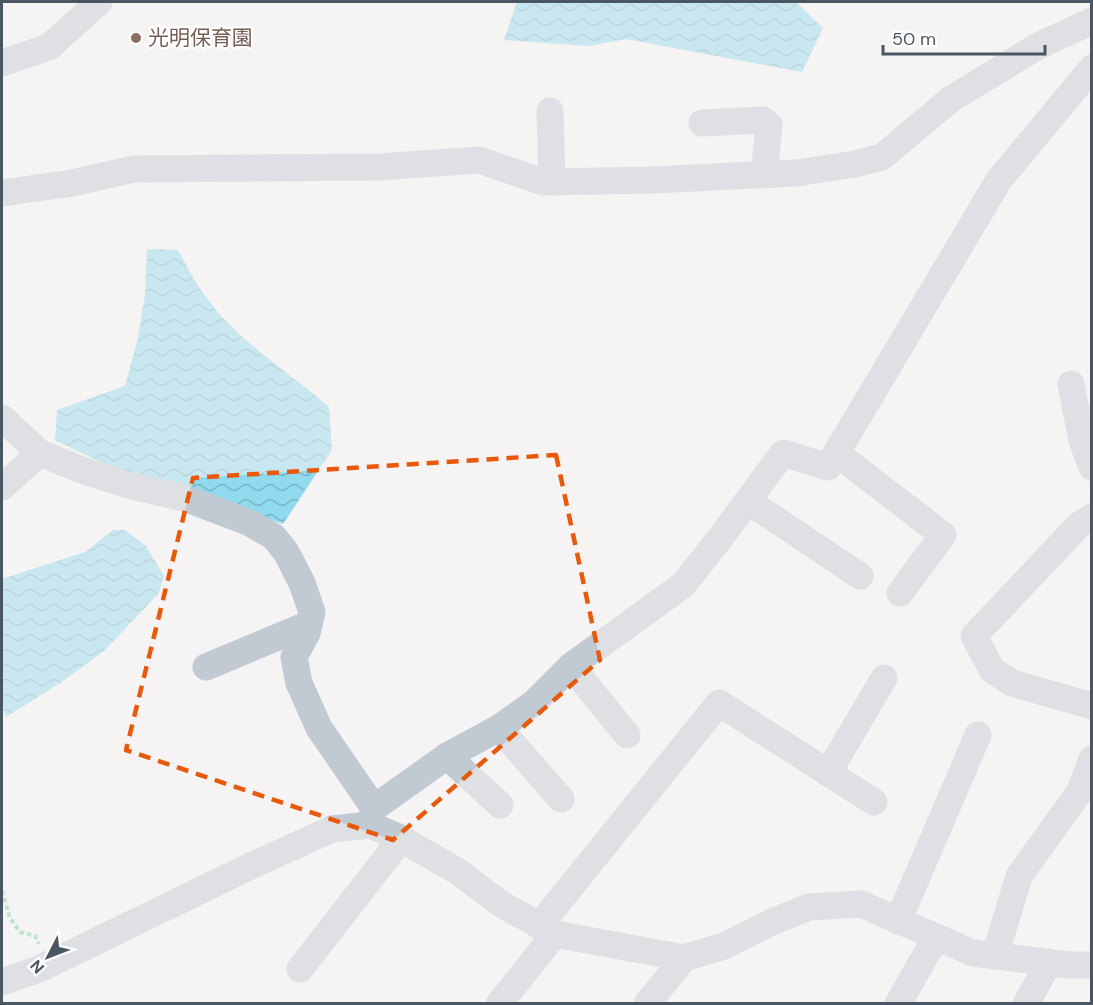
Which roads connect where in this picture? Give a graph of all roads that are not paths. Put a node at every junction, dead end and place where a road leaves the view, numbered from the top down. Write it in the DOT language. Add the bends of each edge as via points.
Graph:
graph roads {
  1 [pos="99,2"];
  2 [pos="1092,21"];
  3 [pos="2,63"];
  4 [pos="1092,68"];
  5 [pos="550,111"];
  6 [pos="702,123"];
  7 [pos="764,175"];
  8 [pos="552,182"];
  9 [pos="2,193"];
  10 [pos="1071,384"];
  11 [pos="2,418"];
  12 [pos="40,453"];
  13 [pos="836,453"];
  14 [pos="1092,467"];
  15 [pos="2,487"];
  16 [pos="748,501"];
  17 [pos="1092,517"];
  18 [pos="860,576"];
  19 [pos="900,593"];
  20 [pos="309,624"];
  21 [pos="571,666"];
  22 [pos="206,667"];
  23 [pos="884,678"];
  24 [pos="1092,706"];
  25 [pos="499,728"];
  26 [pos="627,735"];
  27 [pos="978,735"];
  28 [pos="447,756"];
  29 [pos="1092,759"];
  30 [pos="828,773"];
  31 [pos="561,799"];
  32 [pos="874,802"];
  33 [pos="500,805"];
  34 [pos="372,816"];
  35 [pos="401,839"];
  36 [pos="898,921"];
  37 [pos="547,930"];
  38 [pos="936,937"];
  39 [pos="996,956"];
  40 [pos="684,958"];
  41 [pos="1049,962"];
  42 [pos="1092,965"];
  43 [pos="300,969"];
  44 [pos="2,982"];
  45 [pos="2,992"];
  46 [pos="9,1004"];
  47 [pos="499,1004"];
  48 [pos="647,1004"];
  49 [pos="898,1004"];
  50 [pos="1026,1004"];
  1 -- 3 [label="street" via="49,47"];
  2 -- 7 [label="street" via="1040,45 951,99 882,157 808,172"];
  4 -- 13 [label="street" via="999,180"];
  5 -- 8 [label="street"];
  6 -- 7 [label="street" via="763,120 768,125"];
  7 -- 8 [label="street"];
  8 -- 9 [label="street" via="479,160 379,167 134,169"];
  10 -- 14 [label="street" via="1082,441"];
  11 -- 12 [label="street"];
  12 -- 15 [label="street"];
  12 -- 20 [label="street" via="128,485 184,498 250,523 274,537 302,583 312,612"];
  13 -- 16 [label="street" via="828,467 783,453"];
  13 -- 19 [label="street" via="943,535"];
  16 -- 18 [label="street"];
  16 -- 21 [label="street" via="683,585"];
  17 -- 24 [label="street" via="1079,525 974,636 992,670 1012,683"];
  20 -- 22 [label="street"];
  20 -- 34 [label="street" via="294,657 299,683 319,728"];
  21 -- 25 [label="street" via="534,703"];
  21 -- 26 [label="street"];
  23 -- 30 [label="street"];
  25 -- 28 [label="street"];
  25 -- 31 [label="street"];
  27 -- 36 [label="street"];
  28 -- 33 [label="street"];
  28 -- 34 [label="street"];
  29 -- 39 [label="street" via="1080,791 1019,876"];
  30 -- 32 [label="street"];
  30 -- 37 [label="street" via="719,703"];
  34 -- 35 [label="street"];
  34 -- 44 [label="street" via="332,829"];
  35 -- 37 [label="street"];
  35 -- 43 [label="street"];
  36 -- 38 [label="street"];
  36 -- 40 [label="street" via="861,904 810,907 724,946"];
  37 -- 40 [label="street"];
  37 -- 47 [label="street"];
  38 -- 39 [label="street" via="973,953"];
  38 -- 49 [label="street"];
  39 -- 41 [label="street"];
  40 -- 48 [label="street"];
  41 -- 42 [label="street"];
  41 -- 50 [label="street"];
  45 -- 46 [label="street"];
}
